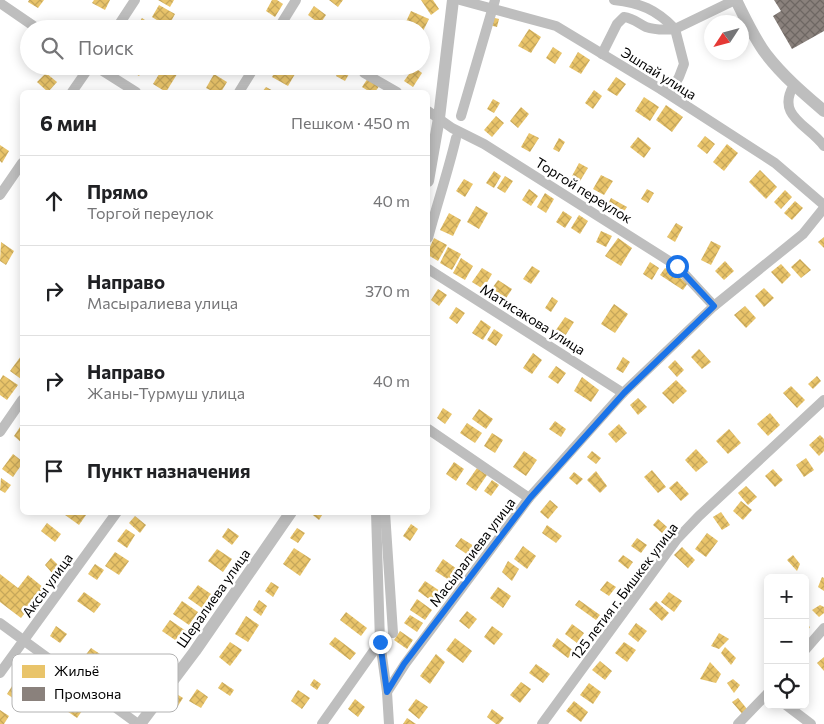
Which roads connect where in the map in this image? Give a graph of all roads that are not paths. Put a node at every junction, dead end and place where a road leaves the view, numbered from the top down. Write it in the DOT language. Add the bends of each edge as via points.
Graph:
graph roads {
  1 [pos="135,0"];
  2 [pos="296,0"];
  3 [pos="453,0"];
  4 [pos="614,0"];
  5 [pos="735,0"];
  6 [pos="468,1"];
  7 [pos="0,4"];
  8 [pos="24,20"];
  9 [pos="122,20"];
  10 [pos="284,20"];
  11 [pos="675,29"];
  12 [pos="602,54"];
  13 [pos="84,75"];
  14 [pos="109,75"];
  15 [pos="249,75"];
  16 [pos="367,75"];
  17 [pos="794,85"];
  18 [pos="73,90"];
  19 [pos="133,90"];
  20 [pos="240,90"];
  21 [pos="394,90"];
  22 [pos="662,90"];
  23 [pos="824,111"];
  24 [pos="430,112"];
  25 [pos="439,118"];
  26 [pos="824,146"];
  27 [pos="20,166"];
  28 [pos="430,170"];
  29 [pos="0,195"];
  30 [pos="824,206"];
  31 [pos="430,270"];
  32 [pos="714,306"];
  33 [pos="624,393"];
  34 [pos="824,400"];
  35 [pos="20,403"];
  36 [pos="430,429"];
  37 [pos="0,432"];
  38 [pos="530,498"];
  39 [pos="115,515"];
  40 [pos="289,515"];
  41 [pos="376,515"];
  42 [pos="0,623"];
  43 [pos="824,628"];
  44 [pos="24,640"];
  45 [pos="380,642"];
  46 [pos="809,645"];
  47 [pos="14,654"];
  48 [pos="43,654"];
  49 [pos="12,656"];
  50 [pos="178,672"];
  51 [pos="0,673"];
  52 [pos="387,692"];
  53 [pos="764,697"];
  54 [pos="791,709"];
  55 [pos="123,712"];
  56 [pos="148,712"];
  57 [pos="139,724"];
  58 [pos="322,724"];
  59 [pos="389,724"];
  60 [pos="542,724"];
  61 [pos="738,724"];
  62 [pos="811,724"];
  1 -- 9 [label="street"];
  2 -- 10 [label="street"];
  3 -- 25 [label="street"];
  4 -- 11 [label="street" via="640,4 663,16"];
  5 -- 11 [label="street"];
  5 -- 17 [label="street" via="765,53"];
  6 -- 12 [label="street, Эшпай улица" via="556,26"];
  7 -- 8 [label="street"];
  11 -- 12 [label="street" via="647,27 624,17"];
  11 -- 22 [label="street" via="684,64 672,88"];
  12 -- 22 [label="street, Эшпай улица"];
  13 -- 18 [label="street"];
  14 -- 19 [label="street"];
  15 -- 20 [label="street"];
  16 -- 21 [label="street"];
  17 -- 23 [label="street"];
  17 -- 26 [label="street" via="788,94 787,104 798,121"];
  22 -- 30 [label="street, Эшпай улица" via="775,163"];
  24 -- 25 [label="street, Торгой переулок"];
  25 -- 28 [label="street"];
  25 -- 32 [label="street, Торгой переулок" via="677,266"];
  27 -- 29 [label="street"];
  30 -- 32 [label="street, Масыралиева улица" via="803,234"];
  31 -- 33 [label="street, Матисакова улица"];
  32 -- 33 [label="street, Масыралиева улица"];
  33 -- 38 [label="street, Масыралиева улица"];
  34 -- 60 [label="street, 125 летия г. Бишкек улица" via="677,539"];
  35 -- 37 [label="street"];
  36 -- 38 [label="street"];
  38 -- 52 [label="street, Масыралиева улица" via="404,664"];
  39 -- 44 [label="street, Аксы улица"];
  40 -- 50 [label="street, Шералиева улица"];
  41 -- 45 [label="street"];
  42 -- 44 [label="street"];
  43 -- 46 [label="street"];
  44 -- 47 [label="street, Аксы улица"];
  44 -- 48 [label="street"];
  45 -- 52 [label="street"];
  45 -- 58 [label="street"];
  49 -- 51 [label="street, Аксы улица"];
  52 -- 59 [label="street"];
  53 -- 61 [label="street"];
  54 -- 62 [label="street"];
  55 -- 57 [label="street"];
  56 -- 57 [label="street, Шералиева улица"];
}
